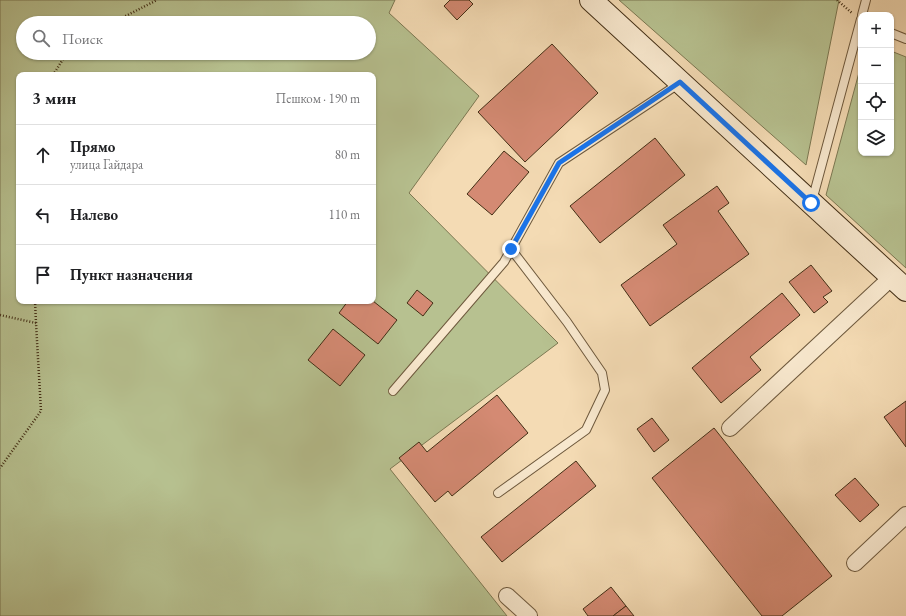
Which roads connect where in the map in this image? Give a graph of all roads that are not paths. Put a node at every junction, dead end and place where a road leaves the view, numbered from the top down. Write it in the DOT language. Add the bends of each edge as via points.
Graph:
graph roads {
  1 [pos="591,0"];
  2 [pos="866,0"];
  3 [pos="863,12"];
  4 [pos="858,31"];
  5 [pos="894,34"];
  6 [pos="906,39"];
  7 [pos="680,82"];
  8 [pos="811,203"];
  9 [pos="511,249"];
  10 [pos="899,283"];
  11 [pos="394,391"];
  12 [pos="730,428"];
  13 [pos="498,493"];
  14 [pos="906,514"];
  15 [pos="855,563"];
  16 [pos="508,596"];
  17 [pos="529,616"];
  1 -- 7 [label="street"];
  2 -- 3 [label="lane"];
  4 -- 8 [label="lane"];
  5 -- 6 [label="lane"];
  7 -- 8 [label="street"];
  7 -- 9 [label="lane" via="559,163"];
  8 -- 10 [label="street"];
  9 -- 11 [label="lane" via="504,262"];
  9 -- 13 [label="lane" via="602,373 605,390 586,430"];
  10 -- 12 [label="street"];
  14 -- 15 [label="street"];
  16 -- 17 [label="street"];
}
